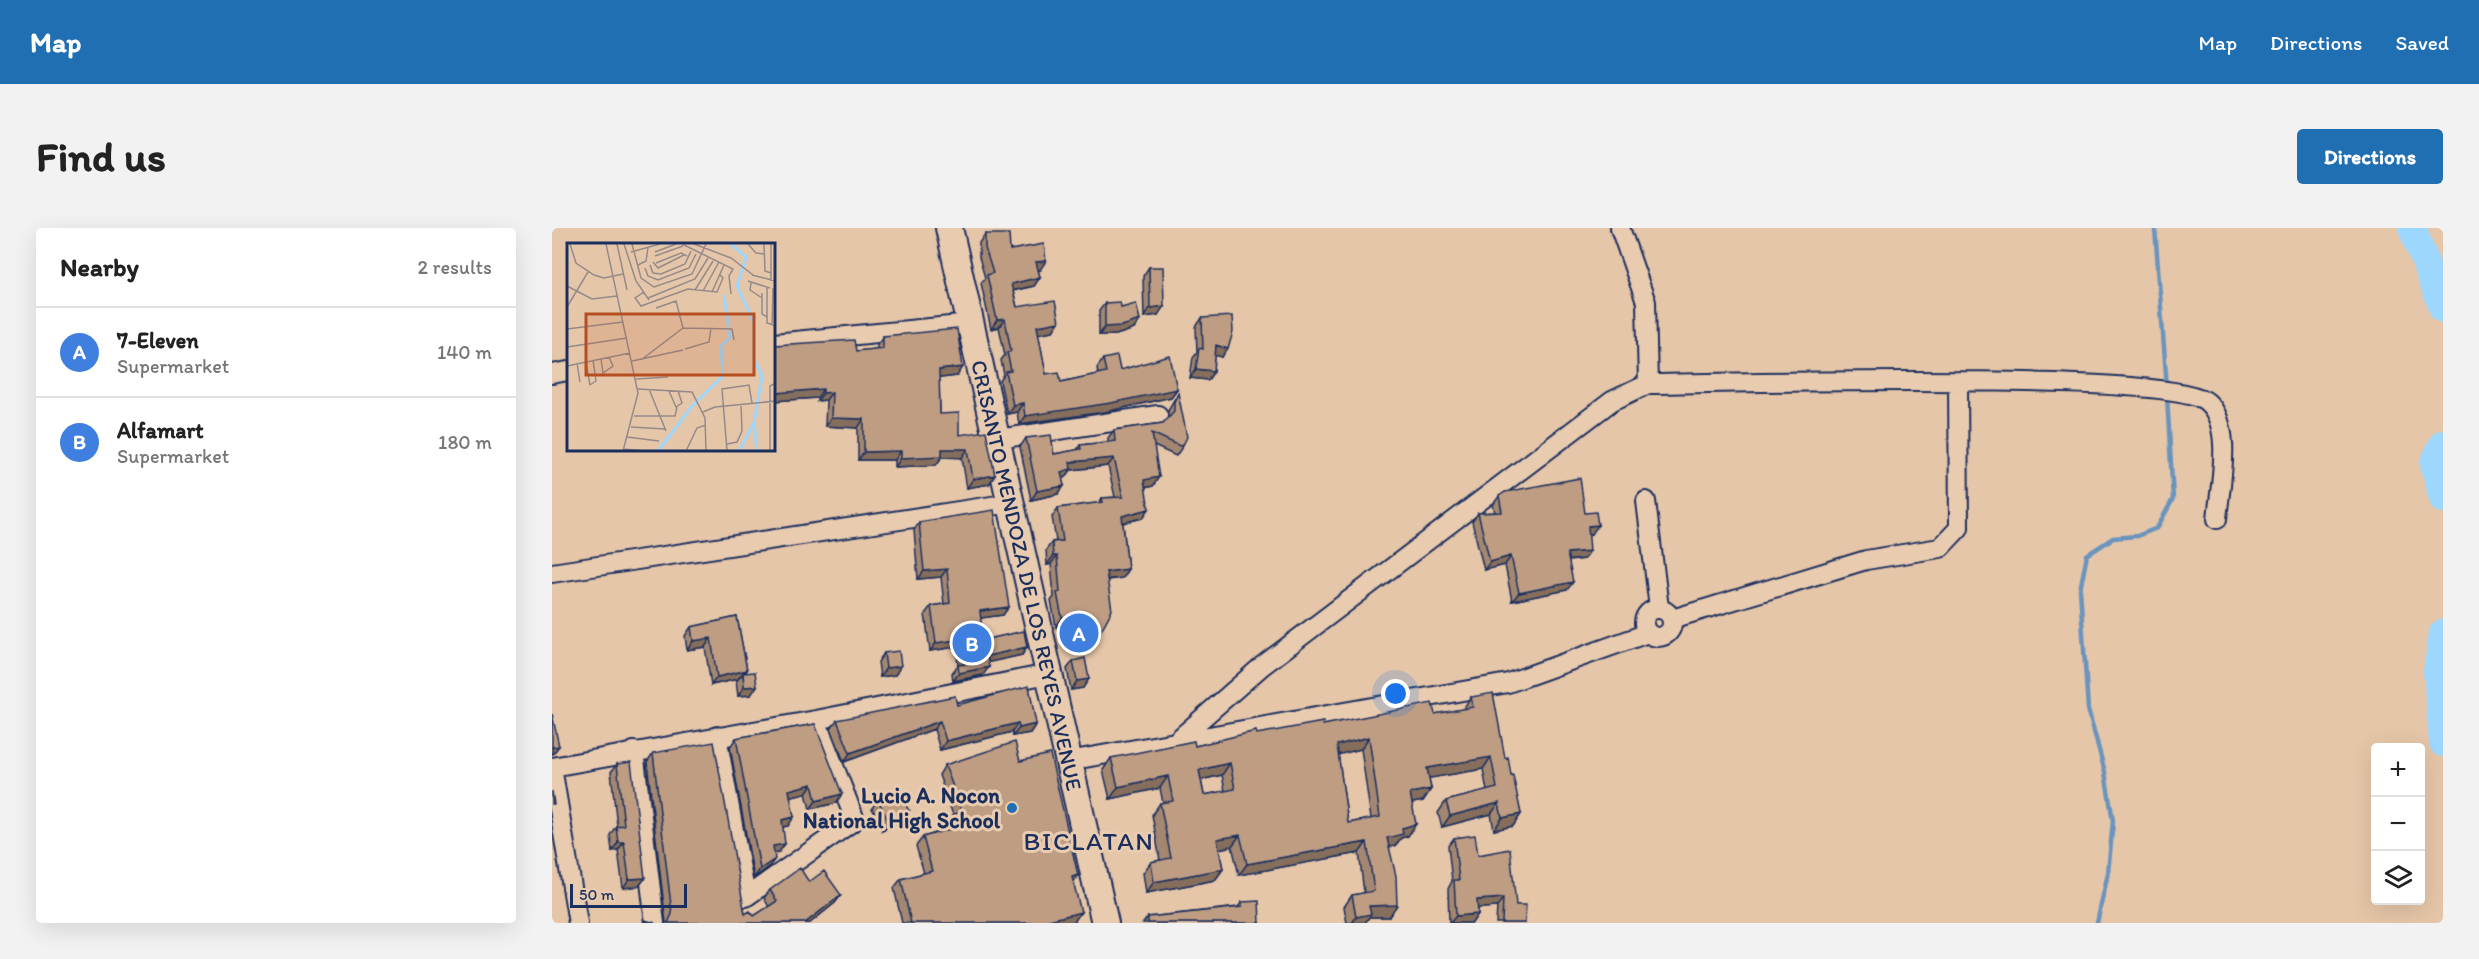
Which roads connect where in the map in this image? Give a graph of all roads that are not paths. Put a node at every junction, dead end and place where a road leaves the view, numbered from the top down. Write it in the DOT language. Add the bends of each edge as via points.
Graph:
graph roads {
  1 [pos="949,228"];
  2 [pos="1620,228"];
  3 [pos="971,324"];
  4 [pos="776,343"];
  5 [pos="567,371"];
  6 [pos="552,374"];
  7 [pos="1959,381"];
  8 [pos="1648,384"];
  9 [pos="1158,415"];
  10 [pos="998,439"];
  11 [pos="1646,501"];
  12 [pos="1011,503"];
  13 [pos="2217,519"];
  14 [pos="552,573"];
  15 [pos="1666,614"];
  16 [pos="1048,674"];
  17 [pos="816,720"];
  18 [pos="717,736"];
  19 [pos="1174,743"];
  20 [pos="634,751"];
  21 [pos="1068,761"];
  22 [pos="552,767"];
  23 [pos="578,923"];
  24 [pos="655,923"];
  25 [pos="1105,923"];
  1 -- 3 [label="main road, CRISANTO MENDOZA DE LOS REYES AVENUE"];
  2 -- 8 [label="street" via="1646,302"];
  3 -- 4 [label="street"];
  3 -- 10 [label="main road, CRISANTO MENDOZA DE LOS REYES AVENUE"];
  5 -- 6 [label="street"];
  7 -- 8 [label="street"];
  7 -- 13 [label="street" via="2104,384 2195,394 2215,409 2224,432"];
  7 -- 15 [label="street" via="1959,528 1940,548 1866,560"];
  8 -- 19 [label="street" via="1612,400 1262,666"];
  9 -- 10 [label="street"];
  10 -- 12 [label="main road, CRISANTO MENDOZA DE LOS REYES AVENUE"];
  11 -- 15 [label="street"];
  12 -- 14 [label="street"];
  12 -- 16 [label="main road, CRISANTO MENDOZA DE LOS REYES AVENUE"];
  15 -- 19 [label="street" via="1654,609 1646,616 1643,622 1648,633 1508,683"];
  16 -- 17 [label="street"];
  16 -- 21 [label="main road, CRISANTO MENDOZA DE LOS REYES AVENUE"];
  17 -- 18 [label="street"];
  17 -- 18 [label="street" via="855,820 746,897"];
  18 -- 20 [label="street"];
  19 -- 21 [label="street"];
  20 -- 22 [label="street"];
  20 -- 24 [label="street"];
  21 -- 25 [label="main road, CRISANTO MENDOZA DE LOS REYES AVENUE"];
  22 -- 23 [label="street"];
}
